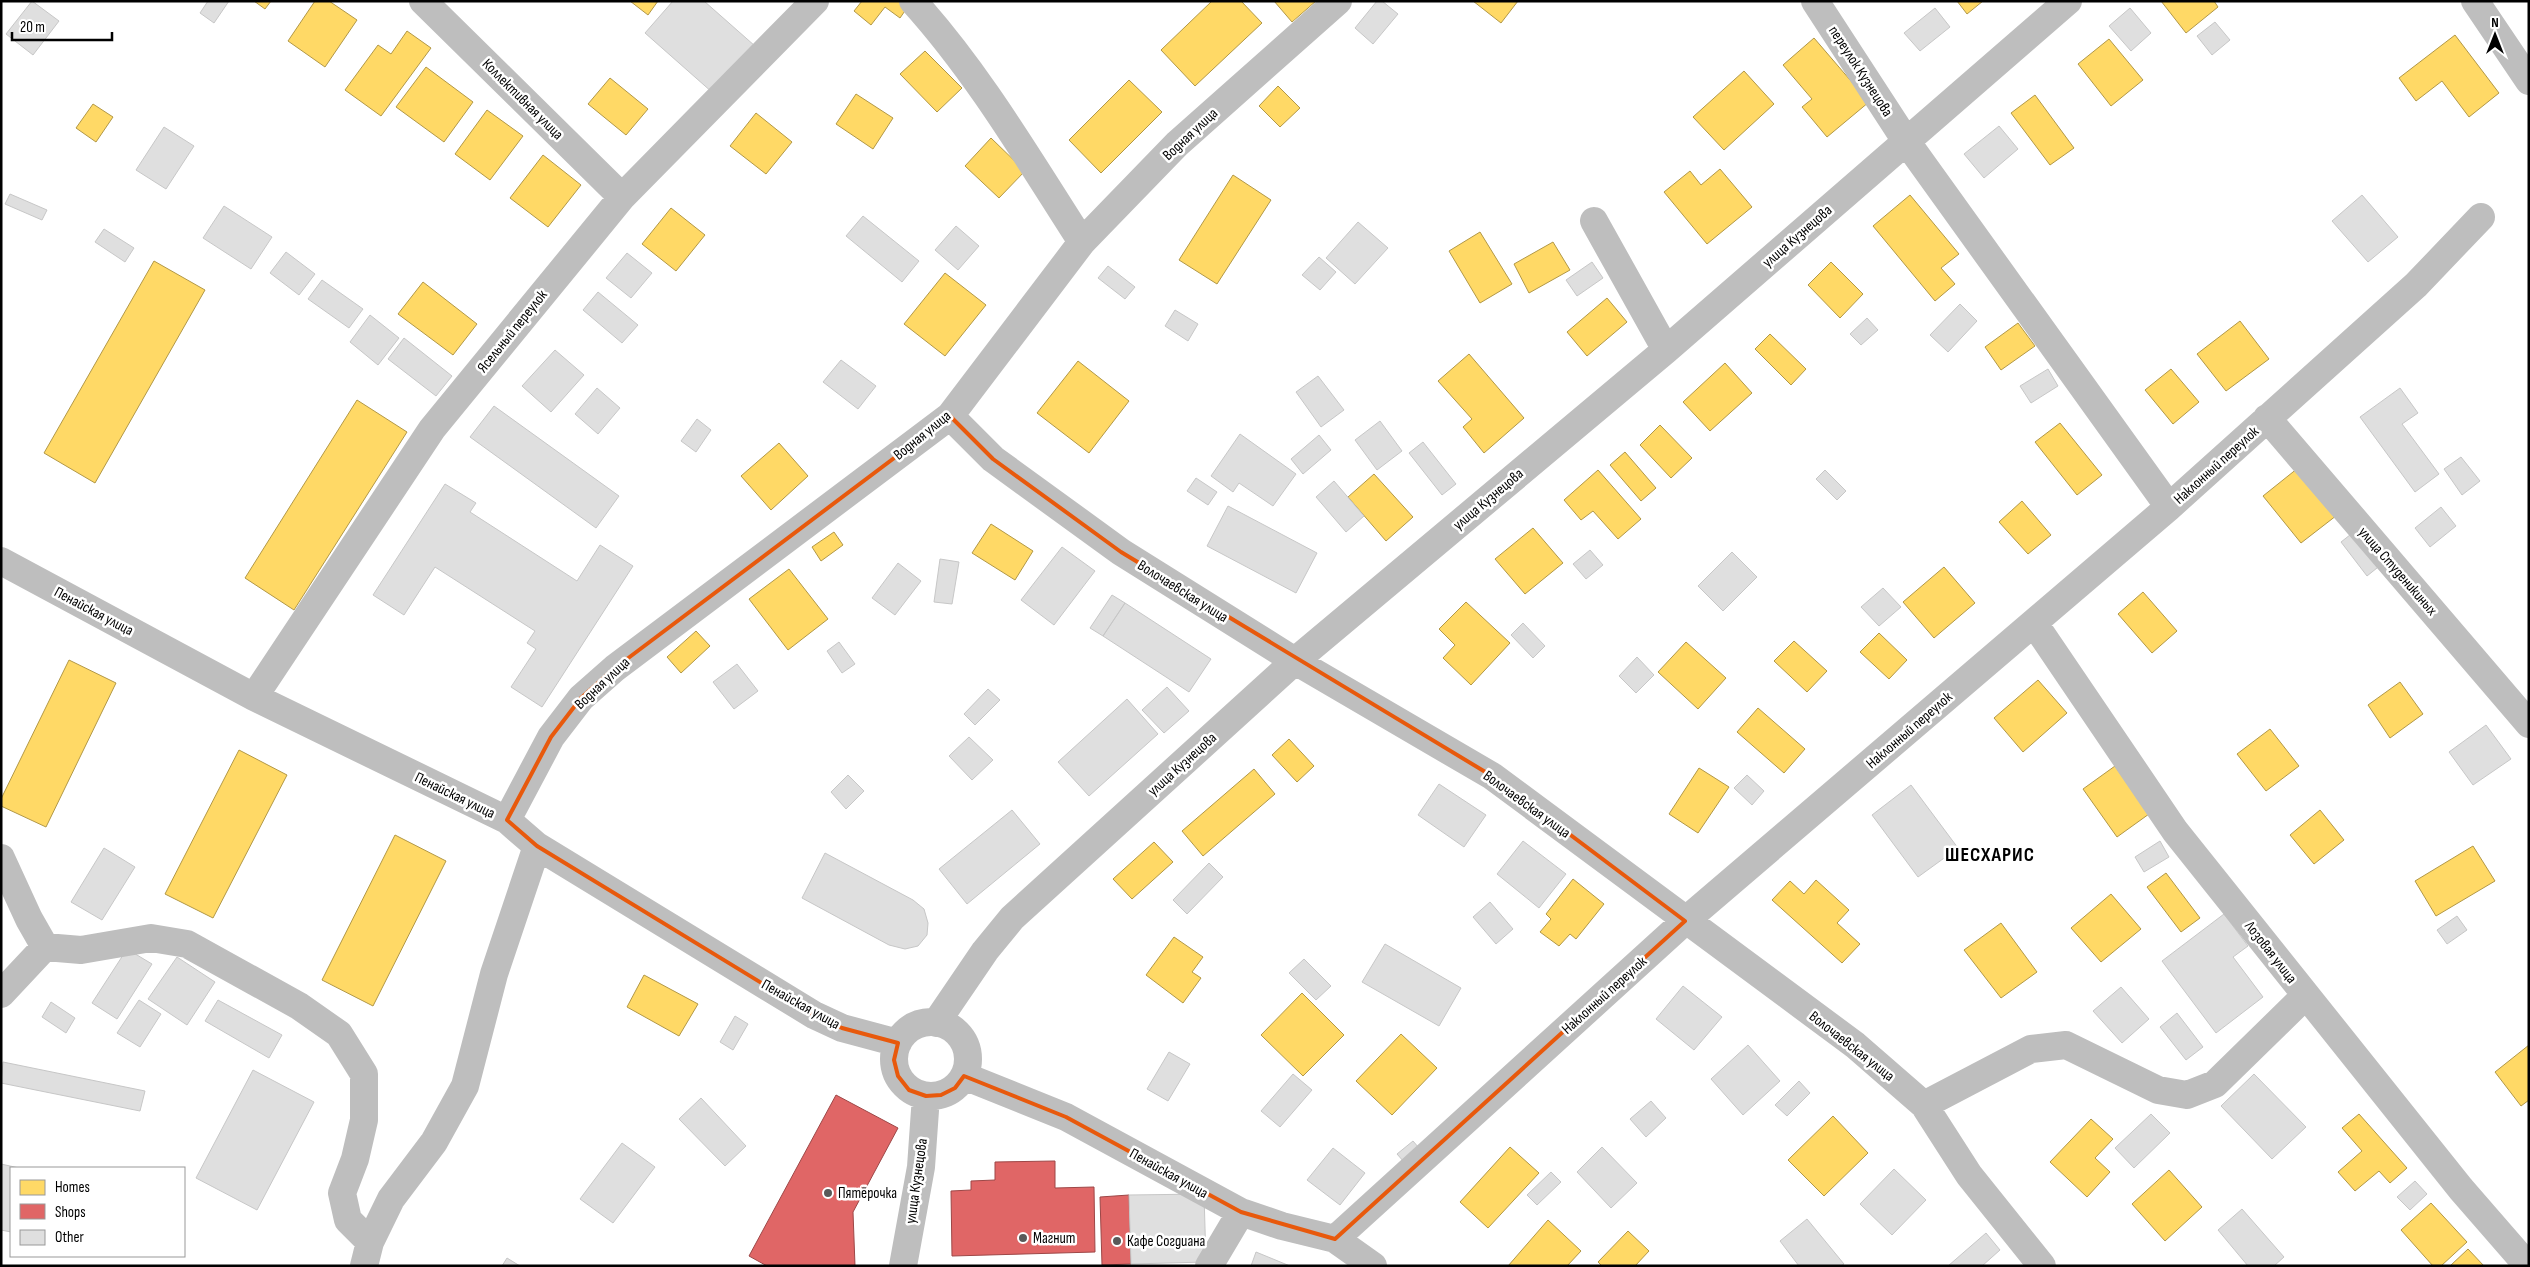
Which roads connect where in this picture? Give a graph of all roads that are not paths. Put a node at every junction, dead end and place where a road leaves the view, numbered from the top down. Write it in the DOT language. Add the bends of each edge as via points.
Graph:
graph roads {
  1 [pos="423,1"];
  2 [pos="814,1"];
  3 [pos="913,1"];
  4 [pos="1338,1"];
  5 [pos="1815,1"];
  6 [pos="2068,1"];
  7 [pos="2475,1"];
  8 [pos="2529,81"];
  9 [pos="1906,141"];
  10 [pos="622,197"];
  11 [pos="2481,217"];
  12 [pos="1594,221"];
  13 [pos="1082,242"];
  14 [pos="1666,350"];
  15 [pos="950,416"];
  16 [pos="2267,418"];
  17 [pos="2169,508"];
  18 [pos="1,562"];
  19 [pos="2034,623"];
  20 [pos="1295,661"];
  21 [pos="254,697"];
  22 [pos="2529,724"];
  23 [pos="506,820"];
  24 [pos="537,846"];
  25 [pos="1,858"];
  26 [pos="1685,922"];
  27 [pos="45,948"];
  28 [pos="1,994"];
  29 [pos="2305,996"];
  30 [pos="936,1023"];
  31 [pos="898,1043"];
  32 [pos="964,1076"];
  33 [pos="926,1096"];
  34 [pos="1924,1105"];
  35 [pos="1241,1212"];
  36 [pos="1335,1239"];
  37 [pos="367,1254"];
  38 [pos="903,1266"];
  39 [pos="1208,1266"];
  40 [pos="1373,1266"];
  41 [pos="2042,1266"];
  42 [pos="2528,1266"];
  1 -- 10 [label="street, Коллективная улица"];
  2 -- 10 [label="street, Ясельный переулок"];
  3 -- 13 [label="street" via="943,35 986,94"];
  4 -- 13 [label="street, Водная улица" via="1177,144"];
  5 -- 9 [label="street, переулок Кузнецова"];
  6 -- 9 [label="street, улица Кузнецова"];
  7 -- 8 [label="street"];
  9 -- 14 [label="street, улица Кузнецова"];
  9 -- 17 [label="street, переулок Кузнецова"];
  10 -- 21 [label="street, Ясельный переулок" via="432,429"];
  11 -- 16 [label="street, Наклонный переулок" via="2416,285"];
  12 -- 14 [label="street"];
  13 -- 15 [label="street, Водная улица"];
  14 -- 20 [label="street, улица Кузнецова"];
  15 -- 20 [label="street, Волочаевская улица" via="993,459 1121,552"];
  15 -- 23 [label="street, Водная улица" via="615,668 581,698 551,737"];
  16 -- 17 [label="street, Наклонный переулок"];
  16 -- 22 [label="street, улица Студеникиных"];
  17 -- 19 [label="street, Наклонный переулок"];
  18 -- 21 [label="street, Пенайская улица"];
  19 -- 26 [label="street, Наклонный переулок"];
  19 -- 29 [label="street, Лозовая улица" via="2175,831"];
  20 -- 26 [label="street, Волочаевская улица" via="1492,776"];
  20 -- 30 [label="street, улица Кузнецова" via="1012,918 985,951"];
  21 -- 23 [label="street, Пенайская улица"];
  23 -- 24 [label="street, Пенайская улица"];
  24 -- 31 [label="street, Пенайская улица" via="814,1015 842,1028"];
  24 -- 37 [label="street" via="494,974 465,1086 434,1142 391,1199"];
  25 -- 27 [label="street"];
  26 -- 34 [label="street, Волочаевская улица" via="1855,1046"];
  26 -- 36 [label="street, Наклонный переулок"];
  27 -- 28 [label="street"];
  27 -- 37 [label="street" via="81,950 151,938 187,944 299,1006 339,1034 364,1074 364,1120 355,1160 342,1193 348,1220"];
  29 -- 34 [label="street" via="2215,1084 2187,1095 2158,1090 2066,1045 2031,1049"];
  29 -- 42 [label="street, Лозовая улица" via="2461,1189"];
  30 -- 31 [label="street" via="921,1024 907,1030"];
  30 -- 32 [label="street" via="952,1029 964,1042 968,1059"];
  31 -- 33 [label="street" via="894,1060 898,1076 910,1090"];
  32 -- 33 [label="street" via="955,1088 941,1095"];
  32 -- 35 [label="street, Пенайская улица" via="1066,1117"];
  33 -- 38 [label="street, улица Кузнецова" via="920,1167"];
  34 -- 41 [label="street, Волочаевская улица" via="1969,1175"];
  35 -- 36 [label="street, Пенайская улица"];
  35 -- 39 [label="street"];
  36 -- 40 [label="street, Пенайская улица"];
}
